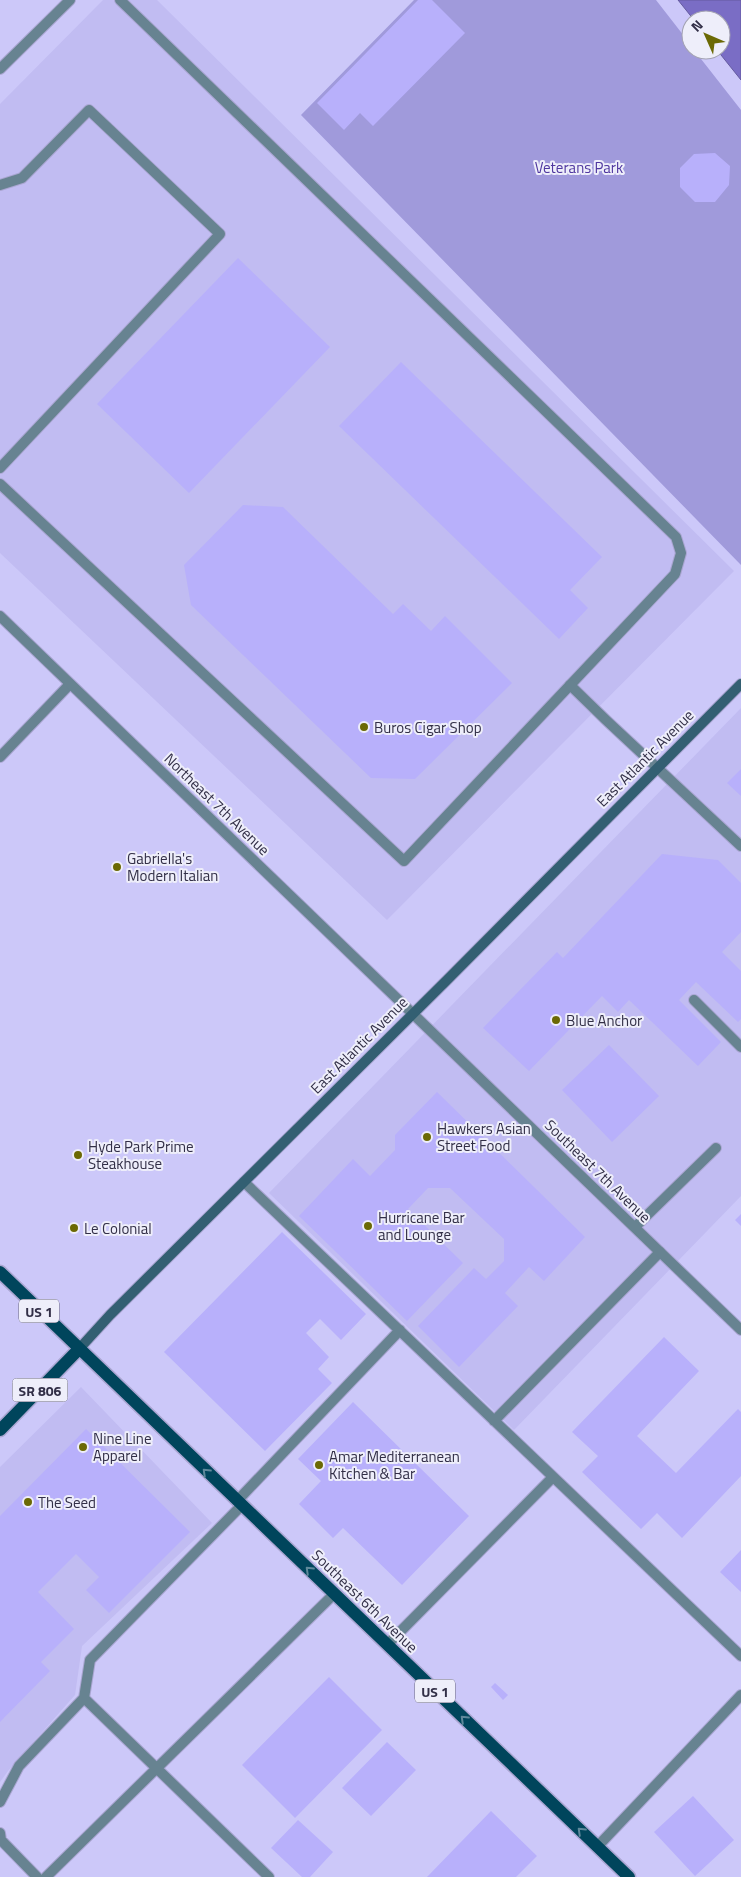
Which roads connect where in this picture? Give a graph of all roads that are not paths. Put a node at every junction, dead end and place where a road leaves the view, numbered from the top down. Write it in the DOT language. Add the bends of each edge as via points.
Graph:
graph roads {
  1 [pos="70,0"];
  2 [pos="120,0"];
  3 [pos="0,69"];
  4 [pos="0,185"];
  5 [pos="0,468"];
  6 [pos="0,484"];
  7 [pos="0,616"];
  8 [pos="70,684"];
  9 [pos="741,684"];
  10 [pos="570,685"];
  11 [pos="0,757"];
  12 [pos="658,768"];
  13 [pos="741,846"];
  14 [pos="694,1000"];
  15 [pos="413,1014"];
  16 [pos="741,1047"];
  17 [pos="716,1148"];
  18 [pos="244,1182"];
  19 [pos="635,1227"];
  20 [pos="660,1252"];
  21 [pos="0,1272"];
  22 [pos="400,1330"];
  23 [pos="741,1330"];
  24 [pos="80,1349"];
  25 [pos="494,1421"];
  26 [pos="0,1430"];
  27 [pos="553,1477"];
  28 [pos="239,1503"];
  29 [pos="334,1594"];
  30 [pos="387,1645"];
  31 [pos="741,1656"];
  32 [pos="741,1695"];
  33 [pos="84,1698"];
  34 [pos="156,1769"];
  35 [pos="0,1802"];
  36 [pos="0,1833"];
  37 [pos="597,1847"];
  38 [pos="37,1877"];
  39 [pos="46,1877"];
  40 [pos="269,1877"];
  41 [pos="629,1877"];
  1 -- 3 [label="street"];
  2 -- 10 [label="street" via="676,537 681,553 675,574"];
  4 -- 5 [label="street" via="22,178 89,110 220,234"];
  6 -- 10 [label="street" via="404,861"];
  7 -- 8 [label="street, Northeast 7th Avenue"];
  8 -- 11 [label="street"];
  8 -- 15 [label="street, Northeast 7th Avenue"];
  9 -- 12 [label="main road, East Atlantic Avenue / SR 806"];
  10 -- 12 [label="street"];
  12 -- 13 [label="street"];
  12 -- 15 [label="main road, East Atlantic Avenue / SR 806"];
  14 -- 16 [label="street"];
  15 -- 18 [label="main road, East Atlantic Avenue / SR 806"];
  15 -- 19 [label="street, Southeast 7th Avenue"];
  17 -- 19 [label="street"];
  18 -- 22 [label="street"];
  18 -- 24 [label="main road, East Atlantic Avenue / SR 806"];
  19 -- 20 [label="street, Southeast 7th Avenue"];
  20 -- 23 [label="street, Southeast 7th Avenue"];
  20 -- 25 [label="street"];
  21 -- 24 [label="main road, US 1"];
  22 -- 25 [label="street"];
  22 -- 28 [label="street"];
  24 -- 26 [label="main road, East Atlantic Avenue / SR 806"];
  28 -- 24 [label="main road, Southeast 6th Avenue / US 1, one-way"];
  25 -- 27 [label="street"];
  27 -- 30 [label="street"];
  27 -- 31 [label="street"];
  29 -- 28 [label="main road, Southeast 6th Avenue / US 1, one-way"];
  28 -- 33 [label="street" via="90,1660"];
  29 -- 30 [label="main road, Southeast 6th Avenue / US 1"];
  29 -- 34 [label="street"];
  37 -- 30 [label="main road, Southeast 6th Avenue / US 1, one-way"];
  32 -- 37 [label="street"];
  33 -- 34 [label="street"];
  33 -- 35 [label="street" via="19,1766"];
  34 -- 39 [label="street"];
  34 -- 40 [label="street"];
  36 -- 38 [label="street" via="1,1840"];
  37 -- 41 [label="main road, Southeast 6th Avenue / US 1"];
}
